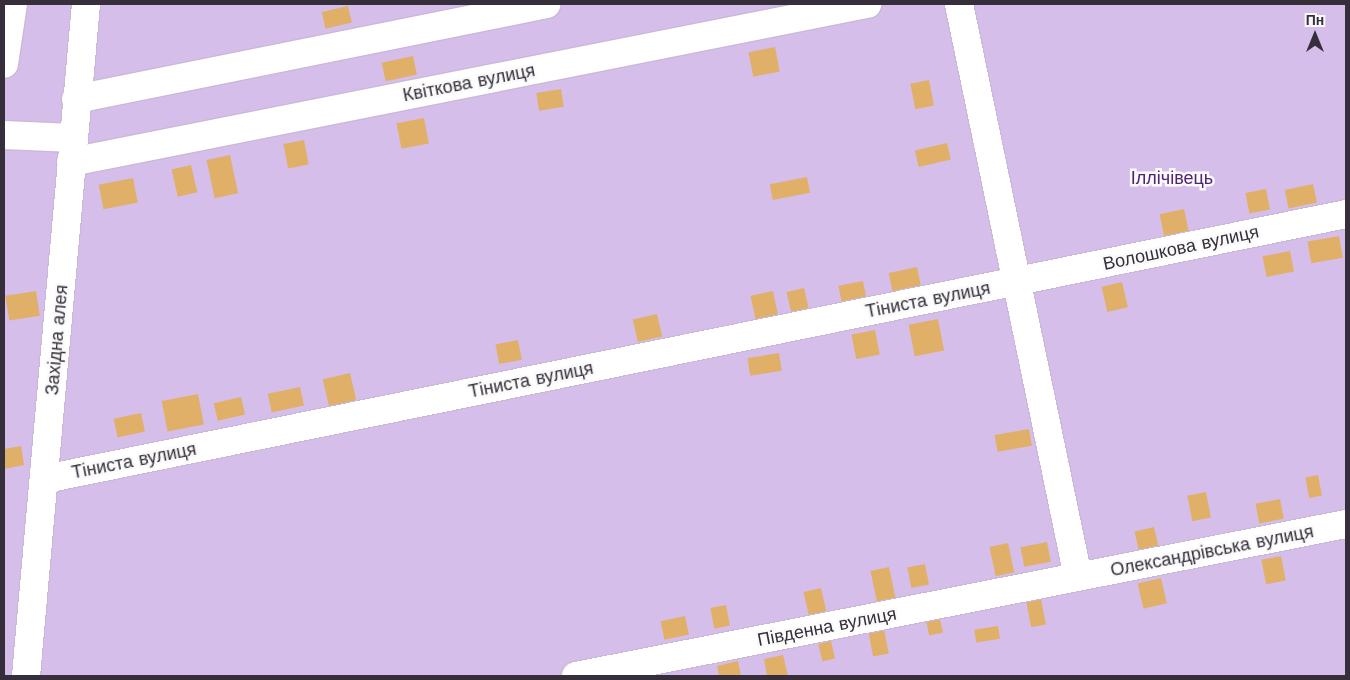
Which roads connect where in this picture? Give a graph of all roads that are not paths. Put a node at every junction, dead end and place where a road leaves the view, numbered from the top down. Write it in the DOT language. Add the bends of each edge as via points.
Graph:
graph roads {
  1 [pos="13,4"];
  2 [pos="86,4"];
  3 [pos="547,4"];
  4 [pos="867,4"];
  5 [pos="959,4"];
  6 [pos="4,64"];
  7 [pos="76,99"];
  8 [pos="4,135"];
  9 [pos="72,150"];
  10 [pos="1346,214"];
  11 [pos="1016,282"];
  12 [pos="45,479"];
  13 [pos="1346,524"];
  14 [pos="1078,577"];
  15 [pos="26,676"];
  16 [pos="576,676"];
  1 -- 6 [label="street"];
  2 -- 7 [label="street, Західна алея"];
  3 -- 7 [label="street"];
  4 -- 9 [label="street, Квіткова вулиця"];
  5 -- 11 [label="street"];
  7 -- 9 [label="street, Західна алея"];
  8 -- 9 [label="street, Квіткова вулиця"];
  9 -- 12 [label="street, Західна алея"];
  10 -- 11 [label="street, Волошкова вулиця"];
  11 -- 12 [label="street, Тіниста вулиця"];
  11 -- 14 [label="street"];
  12 -- 15 [label="street, Західна алея"];
  13 -- 14 [label="street, Олександрівська вулиця"];
  14 -- 16 [label="street, Південна вулиця"];
}
